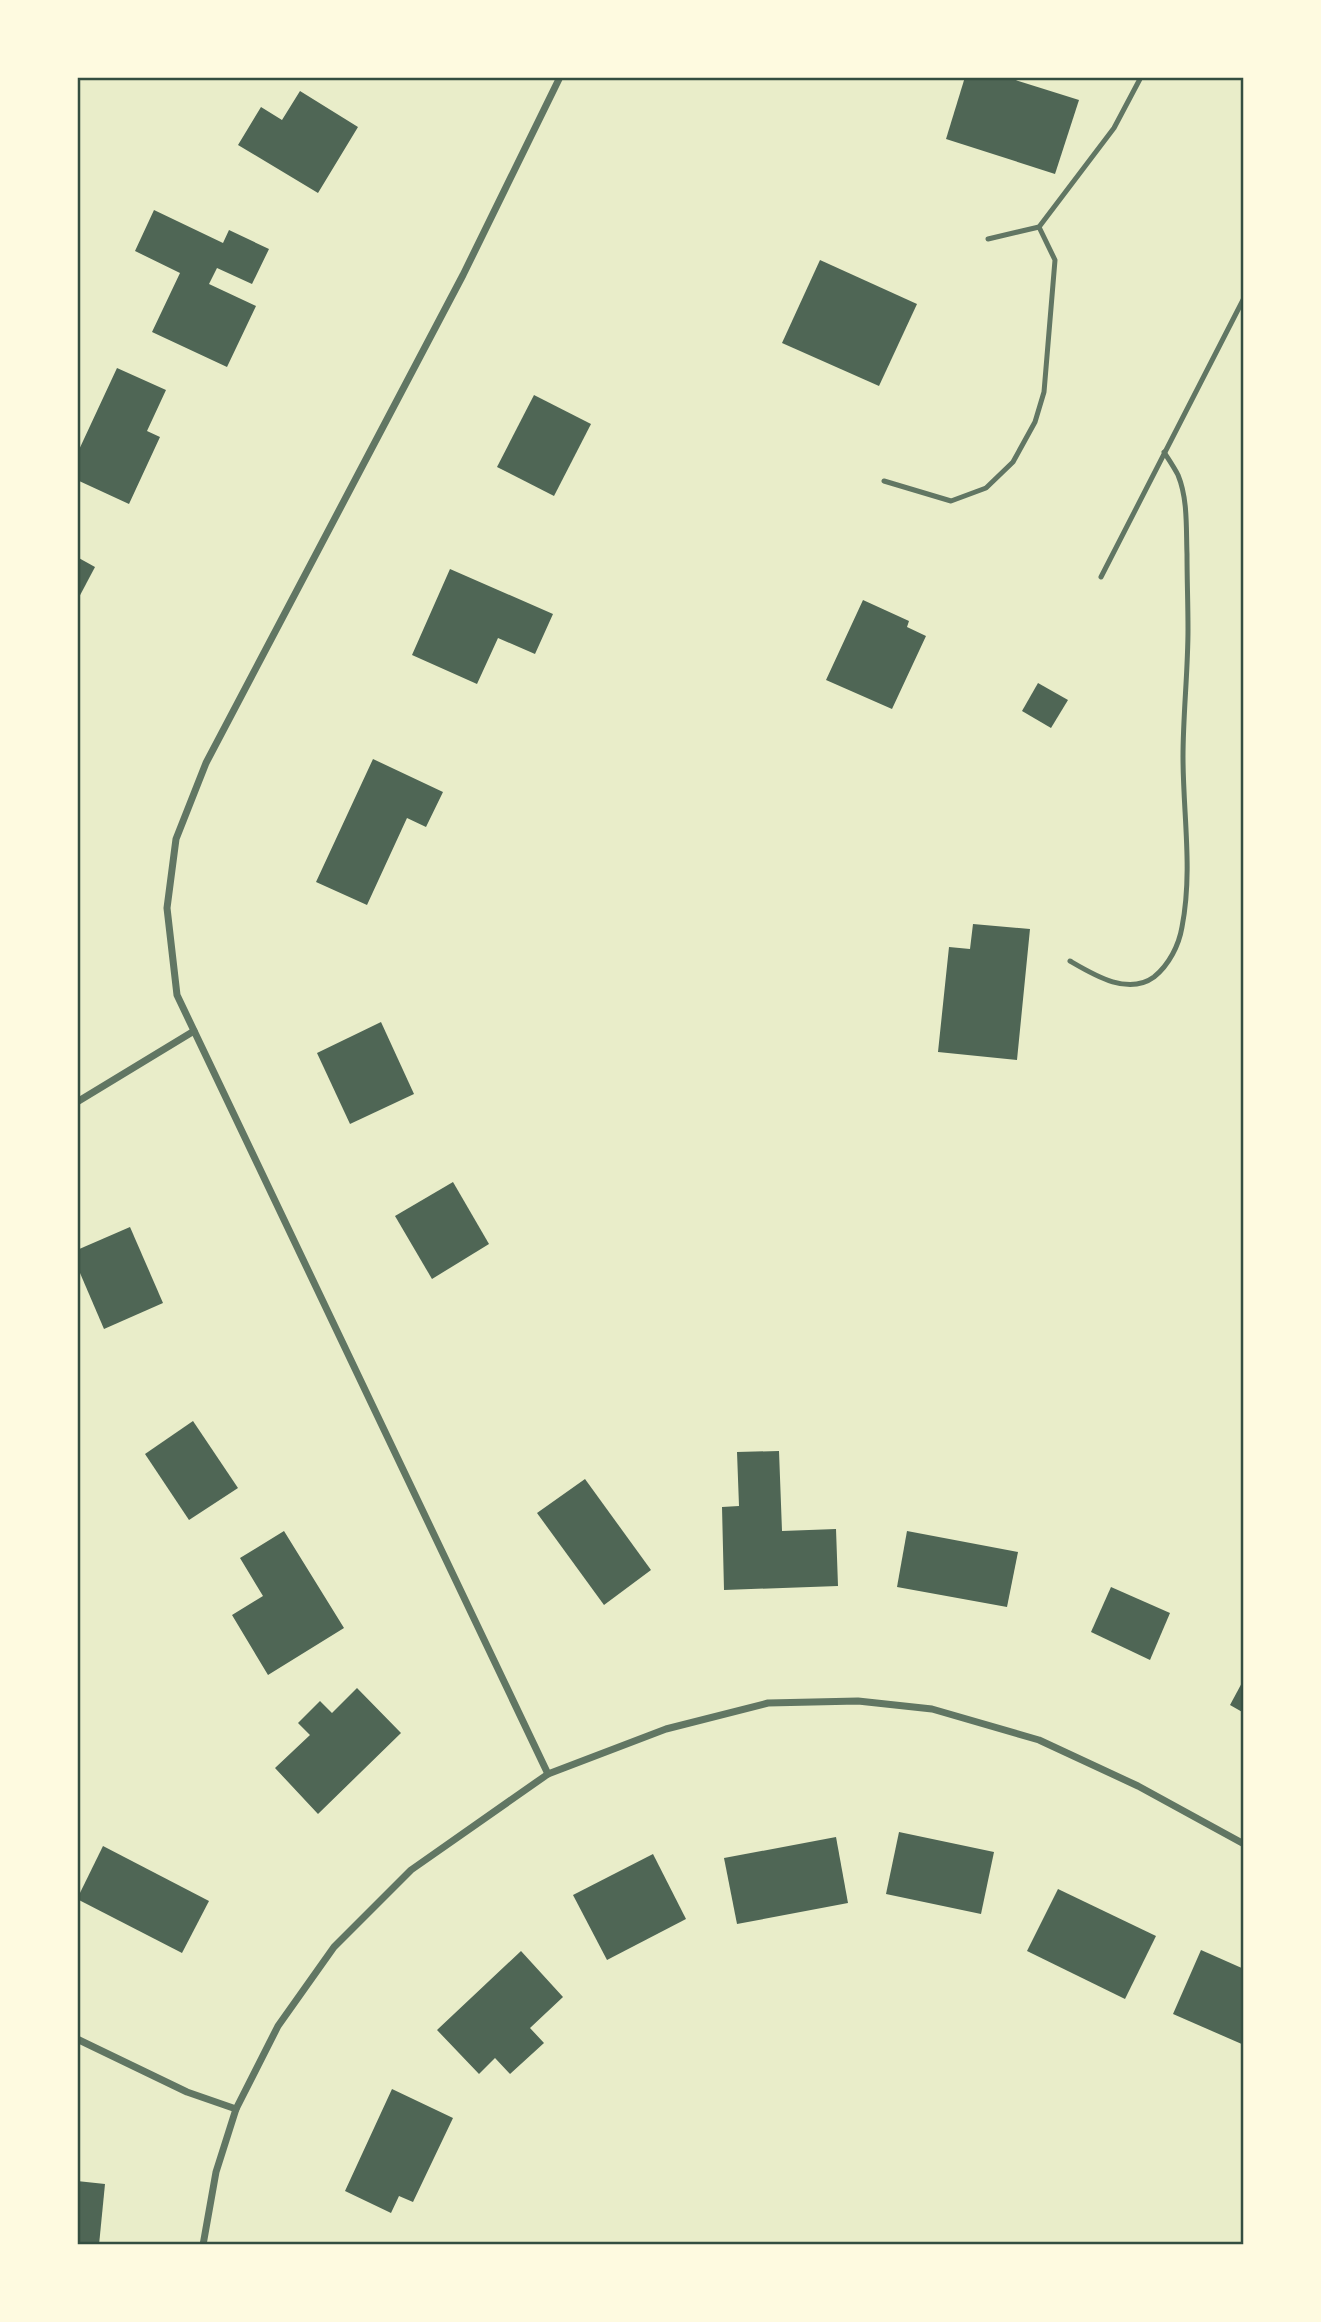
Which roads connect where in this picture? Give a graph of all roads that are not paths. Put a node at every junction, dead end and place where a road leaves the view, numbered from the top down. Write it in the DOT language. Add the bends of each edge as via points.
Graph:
graph roads {
  1 [pos="560,77"];
  2 [pos="1141,77"];
  3 [pos="1039,227"];
  4 [pos="988,239"];
  5 [pos="1244,298"];
  6 [pos="1164,452"];
  7 [pos="884,481"];
  8 [pos="1101,577"];
  9 [pos="1070,961"];
  10 [pos="194,1031"];
  11 [pos="77,1102"];
  12 [pos="548,1774"];
  13 [pos="1244,1844"];
  14 [pos="77,2039"];
  15 [pos="236,2109"];
  16 [pos="203,2245"];
  1 -- 10 [label="street" via="463,275 206,763 176,839 167,908 177,995"];
  2 -- 3 [label="lane" via="1114,128"];
  3 -- 4 [label="lane"];
  3 -- 7 [label="lane" via="1055,260 1044,392 1035,422 1013,463 986,488 951,501"];
  5 -- 6 [label="lane"];
  6 -- 8 [label="lane"];
  6 -- 9 [label="lane" via="1178,476 1186,533 1183,799 1188,848 1182,930 1171,958 1154,976 1138,984 1119,984"];
  10 -- 11 [label="street"];
  10 -- 12 [label="street"];
  12 -- 13 [label="street" via="666,1728 768,1703 858,1701 932,1709 1039,1740 1138,1786"];
  12 -- 15 [label="street" via="411,1870 334,1947 278,2026"];
  14 -- 15 [label="street" via="187,2092"];
  15 -- 16 [label="street" via="216,2172"];
}
